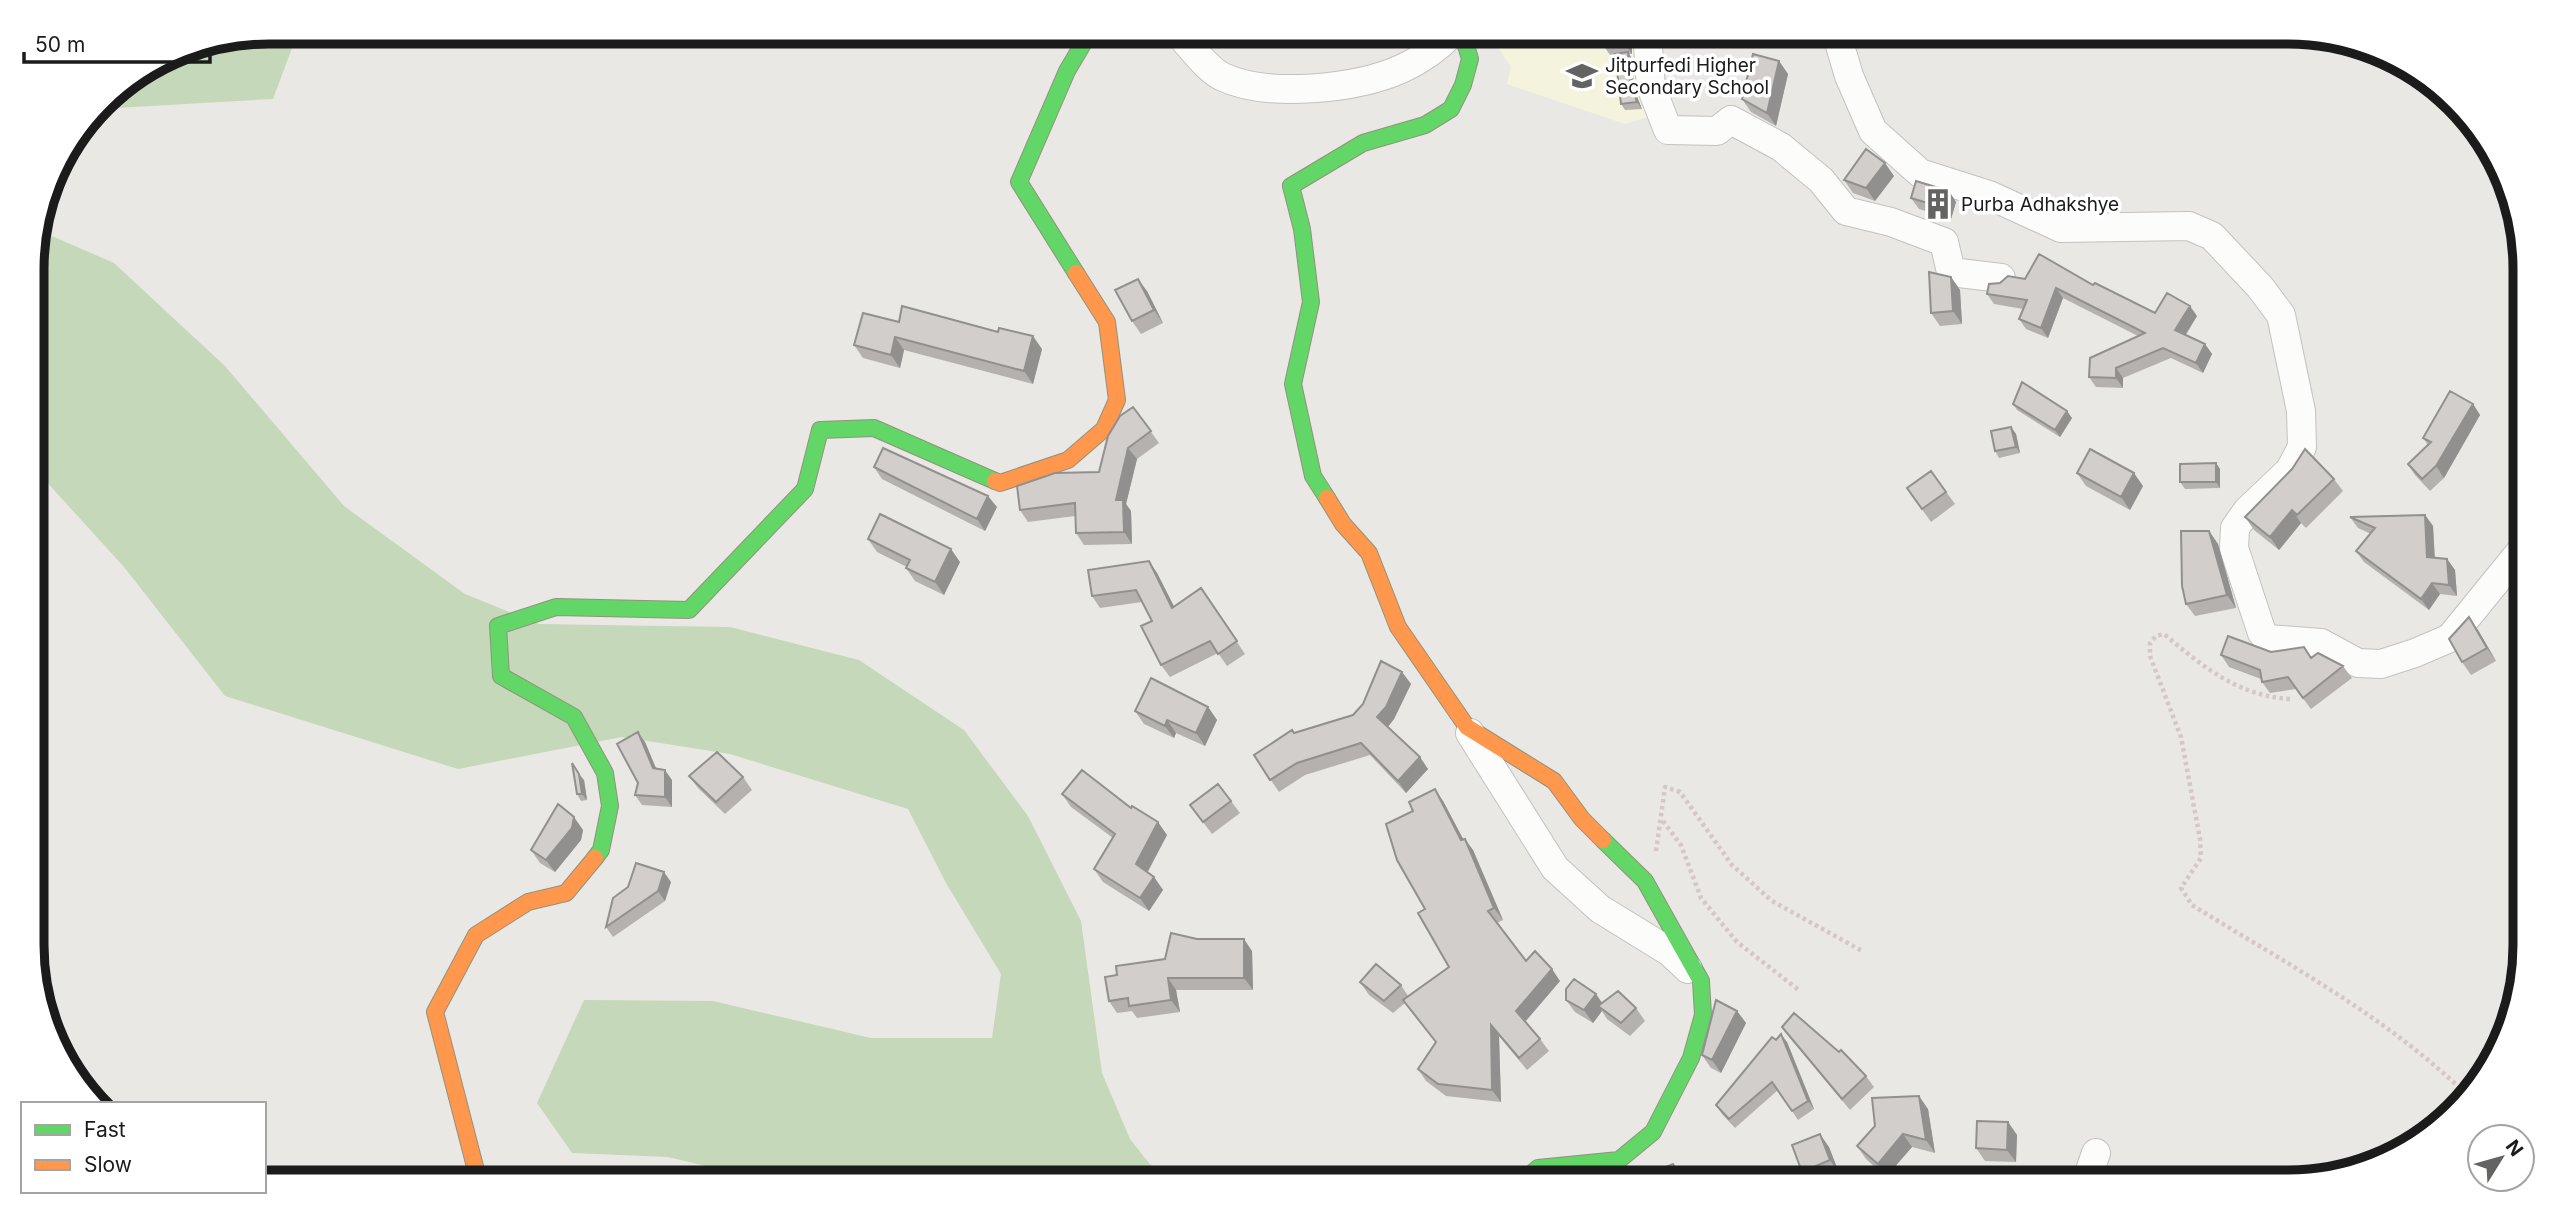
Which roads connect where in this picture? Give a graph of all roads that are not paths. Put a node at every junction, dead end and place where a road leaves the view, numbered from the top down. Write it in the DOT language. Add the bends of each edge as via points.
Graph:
graph roads {
  1 [pos="1083,44"];
  2 [pos="1189,44"];
  3 [pos="1442,44"];
  4 [pos="1466,44"];
  5 [pos="1648,44"];
  6 [pos="1840,44"];
  7 [pos="2001,278"];
  8 [pos="2513,561"];
  9 [pos="1467,727"];
  10 [pos="1701,981"];
  11 [pos="2096,1153"];
  12 [pos="476,1170"];
  13 [pos="1536,1170"];
  14 [pos="2090,1170"];
  1 -- 12 [label="street" via="1019,182 1107,322 1117,400 1104,429 1068,460 1000,482 874,428 820,430 805,489 689,610 555,607 498,626 501,676 574,717 605,773 610,806 601,850 566,893 528,902 476,935 435,1012"];
  2 -- 3 [label="street" via="1220,76 1258,89 1341,85 1400,70"];
  4 -- 9 [label="street" via="1470,59 1451,109 1425,125 1363,143 1291,186 1302,229 1311,302 1293,384 1313,476 1343,524 1369,553 1398,627"];
  5 -- 7 [label="street" via="1651,87 1668,130 1717,131 1731,120 1781,148 1821,180 1846,211 1944,242 1951,272"];
  6 -- 8 [label="street" via="1873,131 1920,173 1989,194 2061,228 2189,226 2212,236 2281,315 2301,411 2302,447 2290,470 2235,528 2234,548 2262,633 2268,639 2321,643 2358,663 2381,664 2416,653 2450,638"];
  9 -- 10 [label="street" via="1555,868 1600,909 1670,952"];
  9 -- 10 [label="street" via="1554,781 1582,819 1645,881"];
  10 -- 13 [label="street" via="1703,1015 1691,1058 1653,1132 1619,1160"];
  11 -- 14 [label="street"];
}
